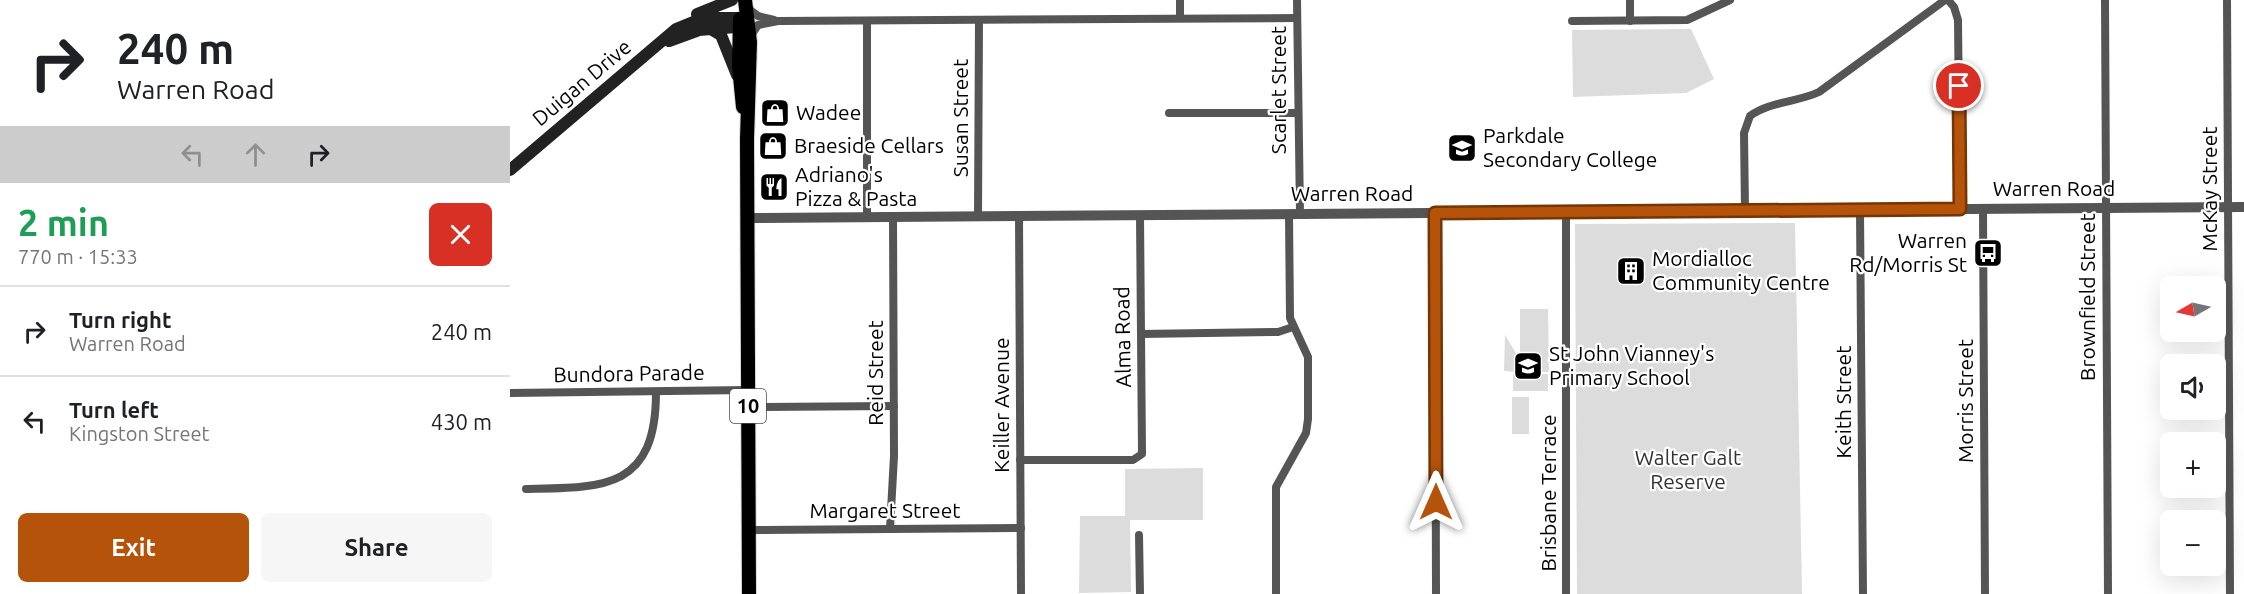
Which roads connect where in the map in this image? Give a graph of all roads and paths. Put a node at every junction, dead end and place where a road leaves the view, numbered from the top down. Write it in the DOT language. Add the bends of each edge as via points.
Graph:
graph roads {
  1 [pos="1180,0"];
  2 [pos="1297,0"];
  3 [pos="1630,0"];
  4 [pos="1730,0"];
  5 [pos="1947,0"];
  6 [pos="2105,0"];
  7 [pos="2227,0"];
  8 [pos="742,14"];
  9 [pos="1180,18"];
  10 [pos="1297,18"];
  11 [pos="979,20"];
  12 [pos="778,21"];
  13 [pos="867,21"];
  14 [pos="1572,21"];
  15 [pos="1630,21"];
  16 [pos="676,29"];
  17 [pos="711,29"];
  18 [pos="750,42"];
  19 [pos="652,50"];
  20 [pos="740,82"];
  21 [pos="1169,113"];
  22 [pos="1297,113"];
  23 [pos="747,139"];
  24 [pos="510,170"];
  25 [pos="2228,207"];
  26 [pos="2244,207"];
  27 [pos="2106,208"];
  28 [pos="1960,209"];
  29 [pos="1983,209"];
  30 [pos="1860,210"];
  31 [pos="1745,211"];
  32 [pos="1566,212"];
  33 [pos="1435,213"];
  34 [pos="1295,214"];
  35 [pos="1140,215"];
  36 [pos="978,216"];
  37 [pos="1019,216"];
  38 [pos="867,217"];
  39 [pos="893,217"];
  40 [pos="748,218"];
  41 [pos="1293,327"];
  42 [pos="1141,334"];
  43 [pos="748,390"];
  44 [pos="657,392"];
  45 [pos="510,393"];
  46 [pos="894,406"];
  47 [pos="748,407"];
  48 [pos="1020,460"];
  49 [pos="526,489"];
  50 [pos="1021,528"];
  51 [pos="890,529"];
  52 [pos="749,530"];
  53 [pos="1139,535"];
  54 [pos="749,594"];
  55 [pos="1021,594"];
  56 [pos="1140,594"];
  57 [pos="1276,594"];
  58 [pos="1436,594"];
  59 [pos="1566,594"];
  60 [pos="1863,594"];
  61 [pos="1985,594"];
  62 [pos="2108,594"];
  63 [pos="2230,594"];
  1 -- 9 [label="street"];
  2 -- 10 [label="street, Scarlet Street"];
  3 -- 15 [label="street"];
  4 -- 15 [label="street" via="1687,20"];
  5 -- 28 [label="street" via="1958,20"];
  5 -- 31 [label="street" via="1819,92 1750,116 1744,133"];
  6 -- 27 [label="street, Brownfield Street"];
  7 -- 25 [label="street, McKay Street"];
  8 -- 12 [label="street"];
  8 -- 16 [label="main road, Duigan Drive" via="703,18"];
  8 -- 16 [label="main road" via="696,14"];
  8 -- 17 [label="main road, Duigan Drive"];
  8 -- 18 [label="highway, 10"];
  8 -- 20 [label="highway, 10"];
  9 -- 10 [label="street"];
  9 -- 11 [label="street"];
  10 -- 22 [label="street, Scarlet Street"];
  11 -- 13 [label="street"];
  11 -- 36 [label="street, Susan Street"];
  12 -- 13 [label="street"];
  12 -- 18 [label="street" via="754,28"];
  13 -- 38 [label="street"];
  14 -- 15 [label="street"];
  16 -- 19 [label="main road, Duigan Drive"];
  17 -- 19 [label="main road, Duigan Drive" via="691,32"];
  17 -- 20 [label="main road" via="722,35"];
  18 -- 23 [label="highway, 10"];
  19 -- 24 [label="main road, Duigan Drive"];
  20 -- 23 [label="highway, 10"];
  21 -- 22 [label="street"];
  22 -- 34 [label="street, Scarlet Street"];
  23 -- 40 [label="highway, 10"];
  25 -- 26 [label="street, Warren Road"];
  25 -- 27 [label="street, Warren Road"];
  25 -- 63 [label="street, McKay Street"];
  27 -- 29 [label="street, Warren Road"];
  27 -- 62 [label="street, Brownfield Street"];
  28 -- 29 [label="street, Warren Road"];
  28 -- 30 [label="street, Warren Road"];
  29 -- 61 [label="street, Morris Street"];
  30 -- 31 [label="street, Warren Road"];
  30 -- 60 [label="street, Keith Street"];
  31 -- 32 [label="street, Warren Road"];
  32 -- 33 [label="street, Warren Road"];
  32 -- 59 [label="street, Brisbane Terrace"];
  33 -- 34 [label="street, Warren Road"];
  33 -- 58 [label="street"];
  34 -- 35 [label="street, Warren Road"];
  34 -- 41 [label="street, Scarlet Street" via="1290,311"];
  35 -- 37 [label="street, Warren Road"];
  35 -- 42 [label="street, Alma Road"];
  36 -- 37 [label="street, Warren Road"];
  36 -- 39 [label="street, Warren Road"];
  37 -- 48 [label="street, Keiller Avenue"];
  38 -- 39 [label="street, Warren Road"];
  38 -- 40 [label="street, Warren Road"];
  39 -- 46 [label="street, Reid Street"];
  40 -- 43 [label="highway, 10"];
  41 -- 42 [label="street" via="1278,332"];
  41 -- 57 [label="street, Scarlet Street" via="1308,358 1308,419 1306,433 1276,487"];
  42 -- 48 [label="street, Alma Road" via="1143,448 1139,458"];
  43 -- 44 [label="street, Bundora Parade"];
  43 -- 47 [label="highway, 10"];
  44 -- 45 [label="street, Bundora Parade"];
  44 -- 49 [label="street" via="653,434 640,459 626,473 590,488"];
  46 -- 47 [label="street"];
  46 -- 51 [label="street, Reid Street"];
  47 -- 52 [label="highway, 10"];
  48 -- 50 [label="street, Keiller Avenue"];
  50 -- 51 [label="street, Margaret Street"];
  50 -- 55 [label="street, Keiller Avenue"];
  51 -- 52 [label="street, Margaret Street"];
  52 -- 54 [label="highway, 10"];
  53 -- 56 [label="street"];
}
